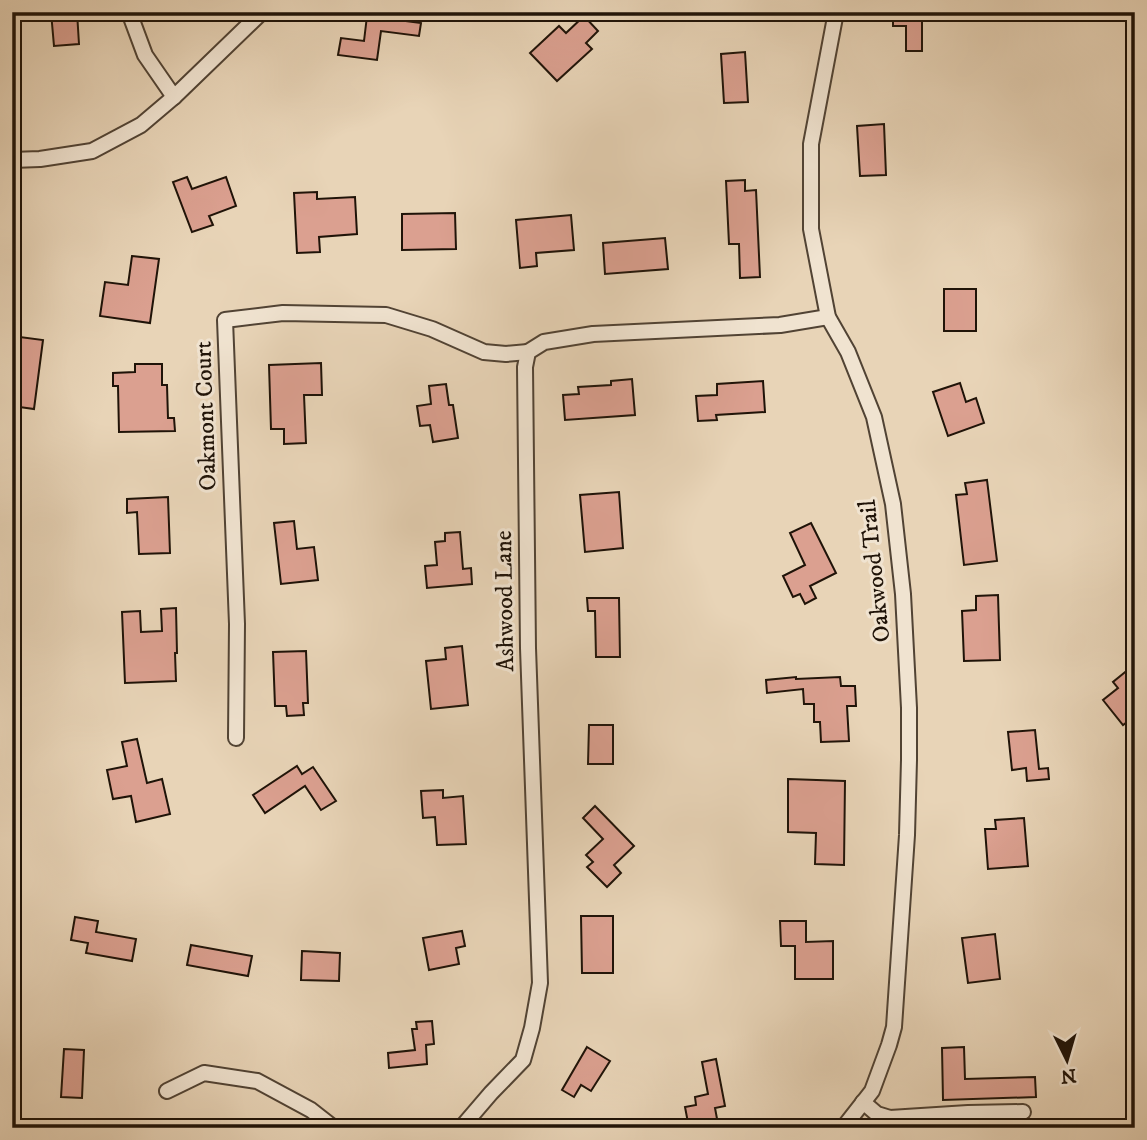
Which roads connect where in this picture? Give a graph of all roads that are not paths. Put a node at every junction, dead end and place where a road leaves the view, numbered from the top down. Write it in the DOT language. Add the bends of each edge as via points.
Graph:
graph roads {
  1 [pos="129,12"];
  2 [pos="262,12"];
  3 [pos="836,12"];
  4 [pos="174,97"];
  5 [pos="12,160"];
  6 [pos="828,317"];
  7 [pos="528,352"];
  8 [pos="236,738"];
  9 [pos="167,1091"];
  10 [pos="863,1102"];
  11 [pos="1023,1112"];
  12 [pos="334,1128"];
  13 [pos="461,1128"];
  14 [pos="843,1128"];
  1 -- 4 [label="street" via="145,55"];
  2 -- 4 [label="street"];
  3 -- 6 [label="street, Oakwood Trail" via="811,144 811,229"];
  4 -- 5 [label="street" via="141,125 92,151"];
  6 -- 7 [label="street" via="780,325 593,334 544,342"];
  6 -- 10 [label="street, Oakwood Trail" via="848,352 874,417 892,496 909,708 907,835 894,1027 872,1091"];
  7 -- 8 [label="street, Oakmont Court" via="484,352 386,315 283,313 225,320 237,624"];
  7 -- 13 [label="street, Ashwood Lane" via="528,648 540,984 523,1060"];
  9 -- 12 [label="street" via="204,1073 257,1081"];
  10 -- 11 [label="street" via="890,1118"];
  10 -- 14 [label="street, Oakwood Trail"];
}
